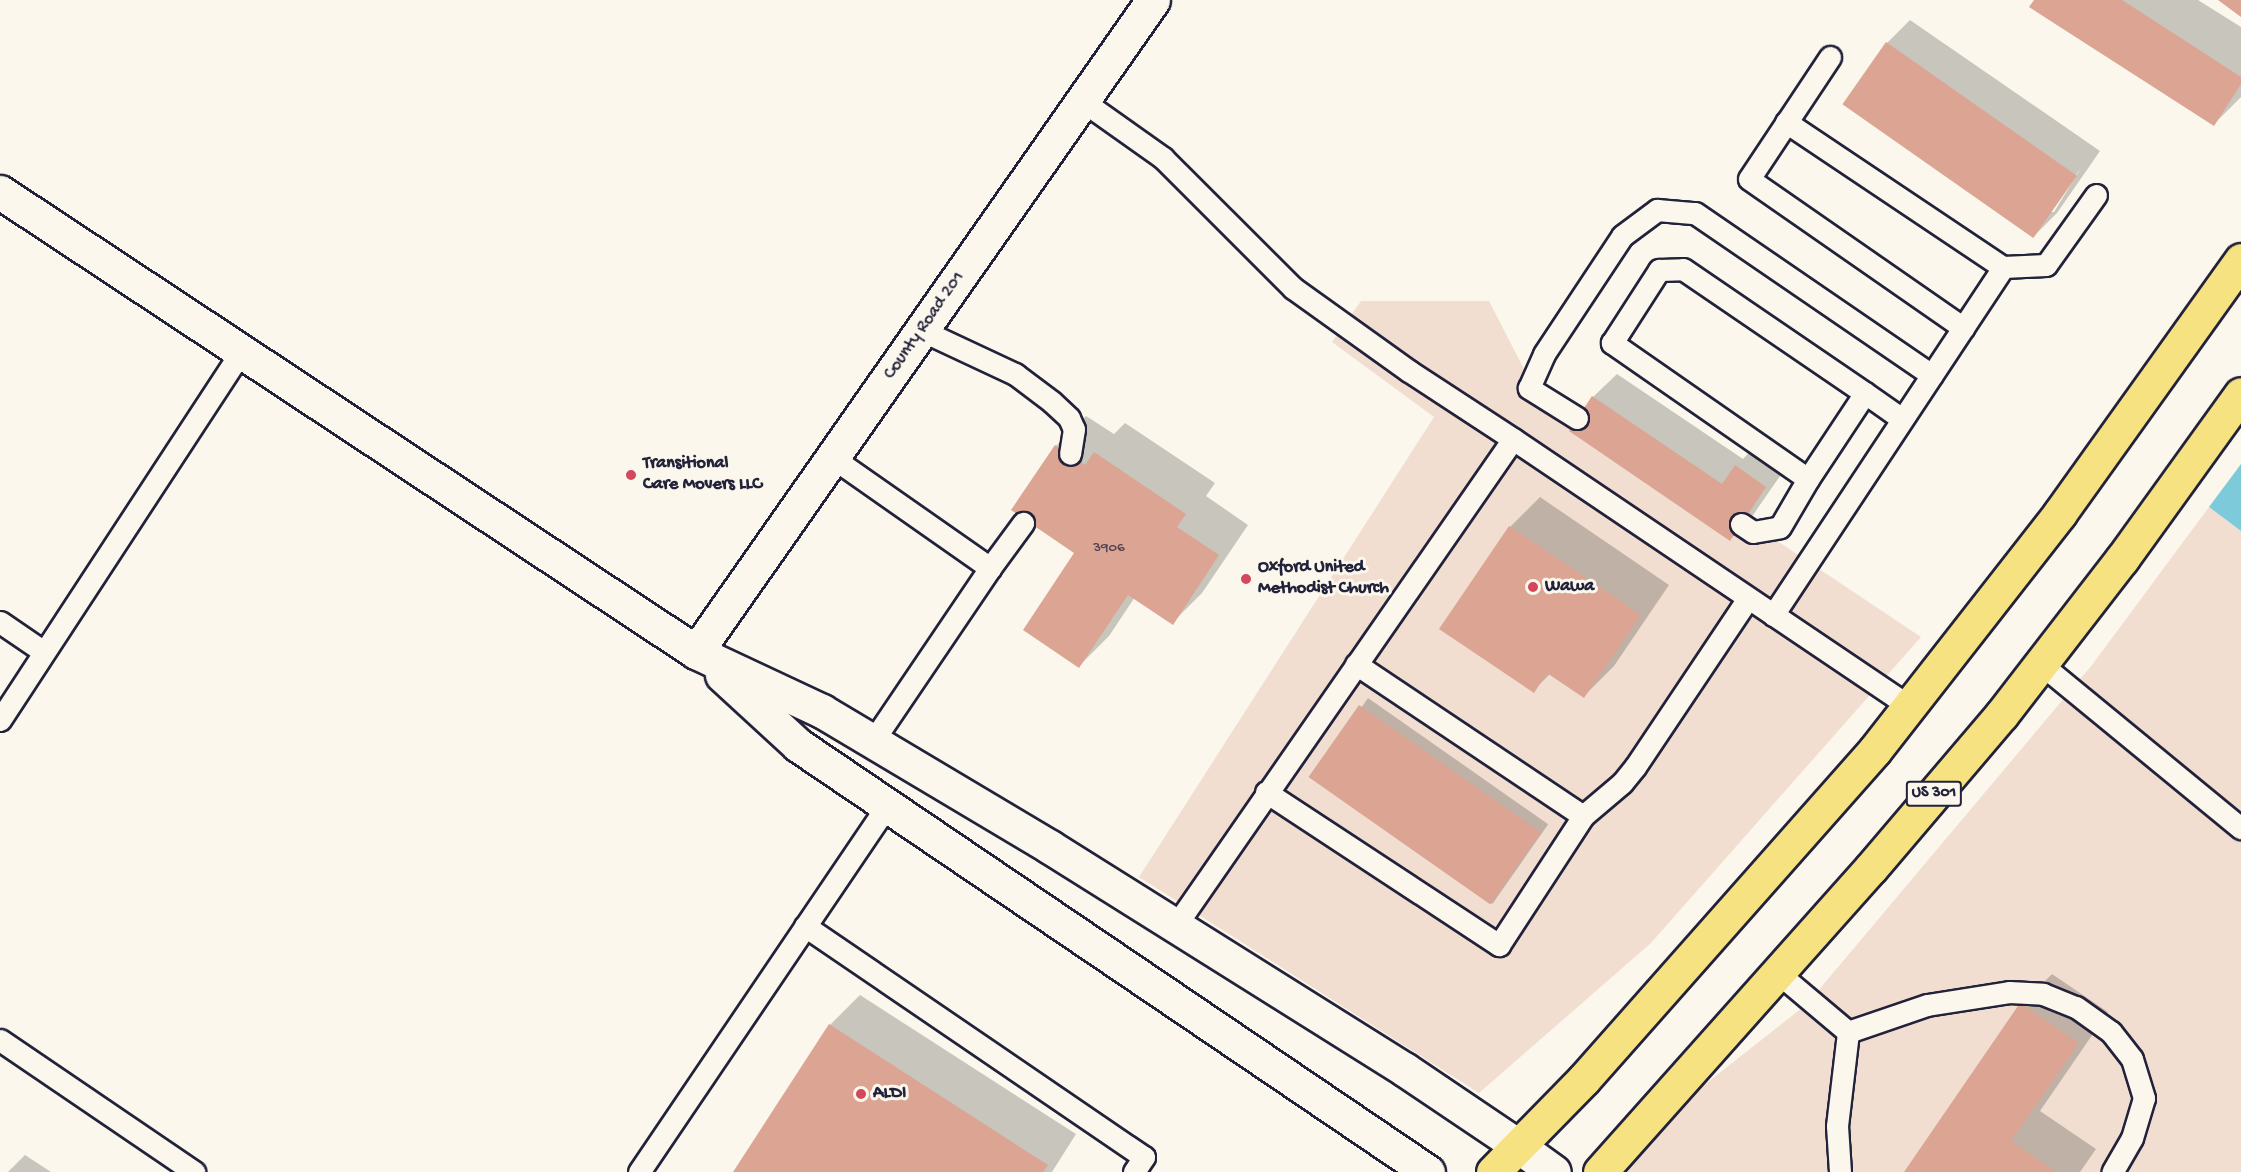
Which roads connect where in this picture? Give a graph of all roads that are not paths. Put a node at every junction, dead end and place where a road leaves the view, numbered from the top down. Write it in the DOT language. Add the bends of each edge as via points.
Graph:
graph roads {
  1 [pos="1153,0"];
  2 [pos="1830,57"];
  3 [pos="1084,102"];
  4 [pos="1786,122"];
  5 [pos="0,192"];
  6 [pos="2096,195"];
  7 [pos="2241,260"];
  8 [pos="2004,267"];
  9 [pos="1963,328"];
  10 [pos="922,331"];
  11 [pos="240,353"];
  12 [pos="1932,375"];
  13 [pos="1865,393"];
  14 [pos="2241,394"];
  15 [pos="1577,418"];
  16 [pos="1902,419"];
  17 [pos="1513,439"];
  18 [pos="1070,454"];
  19 [pos="832,458"];
  20 [pos="1808,479"];
  21 [pos="1023,523"];
  22 [pos="1741,524"];
  23 [pos="990,568"];
  24 [pos="1748,598"];
  25 [pos="1773,615"];
  26 [pos="0,622"];
  27 [pos="45,652"];
  28 [pos="696,652"];
  29 [pos="2041,663"];
  30 [pos="1356,664"];
  31 [pos="1909,706"];
  32 [pos="0,720"];
  33 [pos="873,741"];
  34 [pos="1266,792"];
  35 [pos="888,804"];
  36 [pos="1583,816"];
  37 [pos="2241,828"];
  38 [pos="1176,925"];
  39 [pos="805,926"];
  40 [pos="1778,973"];
  41 [pos="1848,1032"];
  42 [pos="0,1040"];
  43 [pos="1518,1146"];
  44 [pos="194,1172"];
  45 [pos="639,1172"];
  46 [pos="1134,1172"];
  47 [pos="1428,1172"];
  48 [pos="1493,1172"];
  49 [pos="1554,1172"];
  50 [pos="1600,1172"];
  51 [pos="1840,1172"];
  52 [pos="2112,1172"];
  1 -- 3 [label="street, County Road 201"];
  2 -- 4 [label="lane"];
  3 -- 10 [label="street, County Road 201"];
  3 -- 17 [label="lane" via="1163,158 1293,288"];
  4 -- 8 [label="lane"];
  4 -- 9 [label="lane" via="1749,179"];
  5 -- 11 [label="street"];
  6 -- 8 [label="lane" via="2046,265"];
  7 -- 31 [label="main road" via="2060,513"];
  8 -- 9 [label="lane"];
  9 -- 12 [label="lane"];
  10 -- 18 [label="lane" via="1015,374 1052,402 1069,418 1074,429"];
  10 -- 19 [label="street, County Road 201"];
  11 -- 27 [label="lane"];
  11 -- 28 [label="street"];
  12 -- 15 [label="lane" via="1695,213 1657,210 1622,236 1544,354 1529,388"];
  12 -- 16 [label="lane"];
  13 -- 16 [label="lane"];
  13 -- 20 [label="lane"];
  13 -- 20 [label="lane" via="1683,269 1659,270 1612,343"];
  14 -- 29 [label="main road, US 301"];
  16 -- 25 [label="lane"];
  17 -- 24 [label="lane"];
  17 -- 30 [label="lane"];
  19 -- 23 [label="lane"];
  19 -- 28 [label="street, County Road 201"];
  20 -- 22 [label="lane" via="1780,527 1753,532"];
  21 -- 23 [label="lane"];
  23 -- 33 [label="lane"];
  24 -- 25 [label="lane"];
  24 -- 36 [label="lane" via="1635,767"];
  25 -- 31 [label="lane"];
  26 -- 27 [label="lane"];
  27 -- 32 [label="lane"];
  28 -- 33 [label="street" via="822,711"];
  28 -- 35 [label="street" via="798,745"];
  29 -- 37 [label="lane"];
  29 -- 40 [label="main road, US 301"];
  30 -- 34 [label="lane"];
  30 -- 36 [label="lane"];
  31 -- 43 [label="main road" via="1809,828 1584,1079"];
  33 -- 38 [label="street"];
  34 -- 36 [label="lane" via="1499,945"];
  34 -- 38 [label="lane"];
  35 -- 39 [label="lane"];
  35 -- 47 [label="street"];
  38 -- 43 [label="street" via="1404,1068"];
  39 -- 45 [label="lane"];
  39 -- 46 [label="lane" via="1144,1157"];
  40 -- 41 [label="lane"];
  40 -- 50 [label="main road, US 301"];
  41 -- 51 [label="lane" via="1837,1126"];
  41 -- 52 [label="lane" via="1927,1005 2009,992 2043,994 2076,1007 2111,1032 2132,1059 2144,1098 2132,1138"];
  42 -- 44 [label="lane"];
  43 -- 48 [label="main road"];
  43 -- 49 [label="street"];
}
